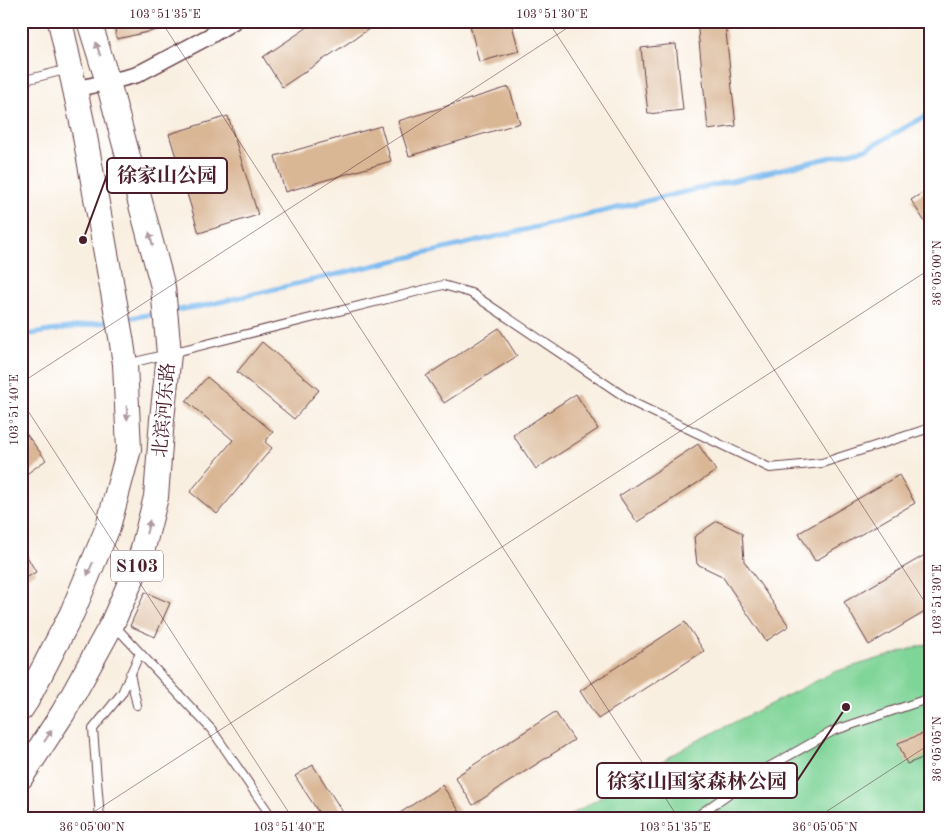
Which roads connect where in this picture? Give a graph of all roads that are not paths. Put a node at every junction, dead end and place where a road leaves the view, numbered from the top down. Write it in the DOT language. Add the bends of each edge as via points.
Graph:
graph roads {
  1 [pos="60,21"];
  2 [pos="89,21"];
  3 [pos="234,21"];
  4 [pos="73,79"];
  5 [pos="21,81"];
  6 [pos="108,82"];
  7 [pos="169,354"];
  8 [pos="125,364"];
  9 [pos="930,428"];
  10 [pos="112,624"];
  11 [pos="140,653"];
  12 [pos="130,674"];
  13 [pos="930,698"];
  14 [pos="137,705"];
  15 [pos="21,709"];
  16 [pos="21,776"];
  17 [pos="100,819"];
  18 [pos="273,819"];
  19 [pos="693,819"];
  1 -- 4 [label="main road, 北滨河东路"];
  6 -- 2 [label="main road, 北滨河东路, one-way"];
  3 -- 6 [label="street" via="136,75"];
  4 -- 5 [label="lane"];
  4 -- 6 [label="street"];
  4 -- 8 [label="main road, 北滨河东路"];
  7 -- 6 [label="main road, 北滨河东路 / S103, one-way" via="164,286"];
  7 -- 8 [label="lane"];
  7 -- 9 [label="lane" via="443,285 471,293 634,403 770,468 822,463"];
  10 -- 7 [label="main road, 北滨河东路 / S103, one-way" via="140,560 156,497"];
  8 -- 15 [label="main road, 北滨河东路 / S103, one-way" via="129,449 108,527 72,613"];
  10 -- 11 [label="lane"];
  16 -- 10 [label="main road, 北滨河东路 / S103, one-way" via="63,712"];
  11 -- 12 [label="lane"];
  11 -- 18 [label="lane" via="212,730"];
  12 -- 14 [label="lane"];
  12 -- 17 [label="lane" via="122,693 93,729"];
  13 -- 19 [label="lane" via="833,731 758,773"];
}
